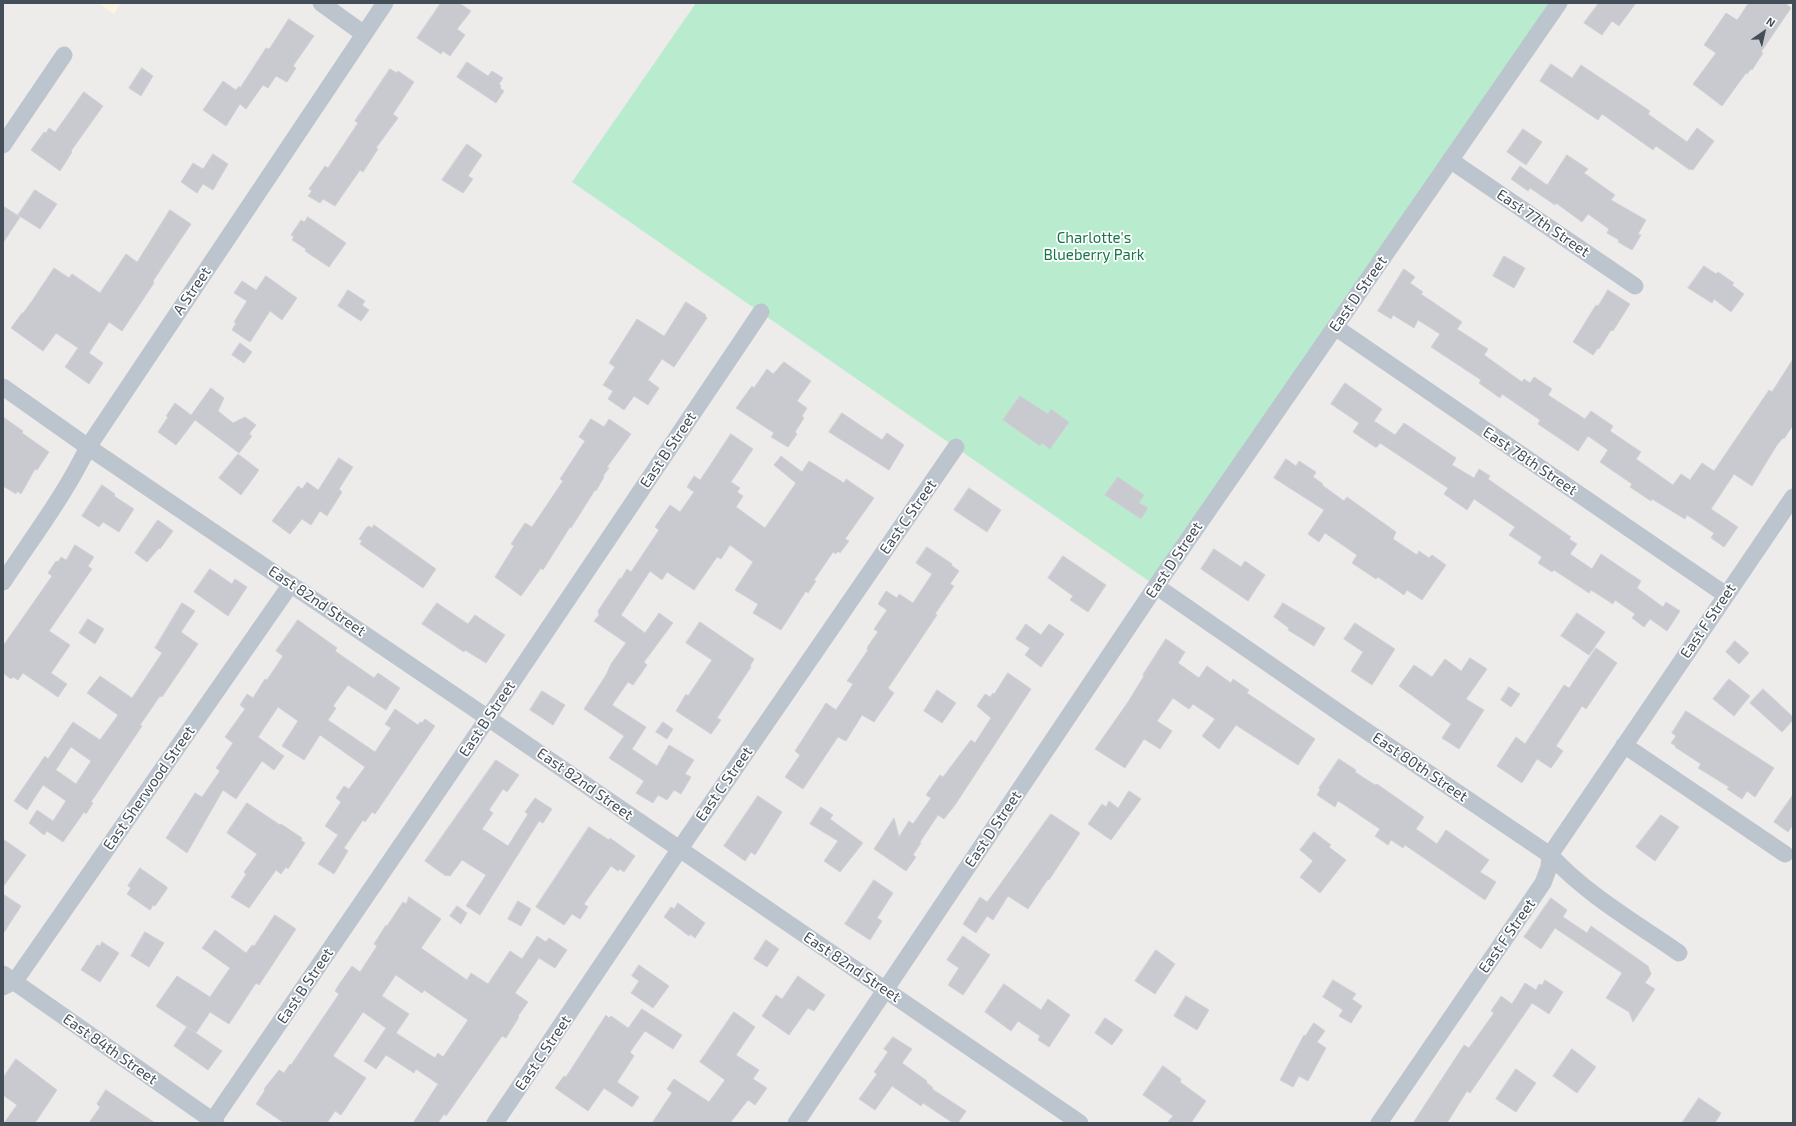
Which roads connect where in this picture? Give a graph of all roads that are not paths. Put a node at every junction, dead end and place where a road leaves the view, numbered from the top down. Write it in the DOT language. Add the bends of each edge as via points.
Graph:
graph roads {
  1 [pos="321,3"];
  2 [pos="386,3"];
  3 [pos="1559,3"];
  4 [pos="364,34"];
  5 [pos="64,55"];
  6 [pos="3,145"];
  7 [pos="1450,160"];
  8 [pos="1635,286"];
  9 [pos="761,312"];
  10 [pos="1335,327"];
  11 [pos="3,387"];
  12 [pos="88,447"];
  13 [pos="956,447"];
  14 [pos="1793,497"];
  15 [pos="3,582"];
  16 [pos="291,584"];
  17 [pos="1156,586"];
  18 [pos="1726,595"];
  19 [pos="488,718"];
  20 [pos="1624,745"];
  21 [pos="679,850"];
  22 [pos="1785,854"];
  23 [pos="1550,855"];
  24 [pos="1679,953"];
  25 [pos="7,981"];
  26 [pos="886,990"];
  27 [pos="213,1122"];
  28 [pos="495,1123"];
  29 [pos="796,1123"];
  30 [pos="1080,1123"];
  31 [pos="1379,1123"];
  1 -- 4 [label="street"];
  2 -- 4 [label="street, A Street"];
  3 -- 7 [label="street, East D Street"];
  4 -- 12 [label="street, A Street"];
  5 -- 6 [label="street"];
  7 -- 8 [label="street, East 77th Street"];
  7 -- 10 [label="street, East D Street"];
  9 -- 19 [label="street, East B Street"];
  10 -- 17 [label="street, East D Street"];
  10 -- 18 [label="street, East 78th Street"];
  11 -- 12 [label="street, East 82nd Street"];
  12 -- 15 [label="street, A Street"];
  12 -- 16 [label="street, East 82nd Street"];
  13 -- 21 [label="street, East C Street"];
  14 -- 18 [label="street, East F Street"];
  16 -- 19 [label="street, East 82nd Street"];
  16 -- 25 [label="street, East Sherwood Street"];
  17 -- 23 [label="street, East 80th Street"];
  17 -- 26 [label="street, East D Street"];
  18 -- 20 [label="street, East F Street"];
  19 -- 21 [label="street, East 82nd Street"];
  19 -- 27 [label="street, East B Street"];
  20 -- 22 [label="street"];
  20 -- 23 [label="street, East F Street"];
  21 -- 26 [label="street, East 82nd Street"];
  21 -- 28 [label="street, East C Street"];
  23 -- 24 [label="street, East 80th Street" via="1564,870 1599,897"];
  23 -- 31 [label="street, East F Street" via="1543,883"];
  25 -- 27 [label="street, East 84th Street"];
  26 -- 29 [label="street, East D Street"];
  26 -- 30 [label="street, East 82nd Street"];
}
